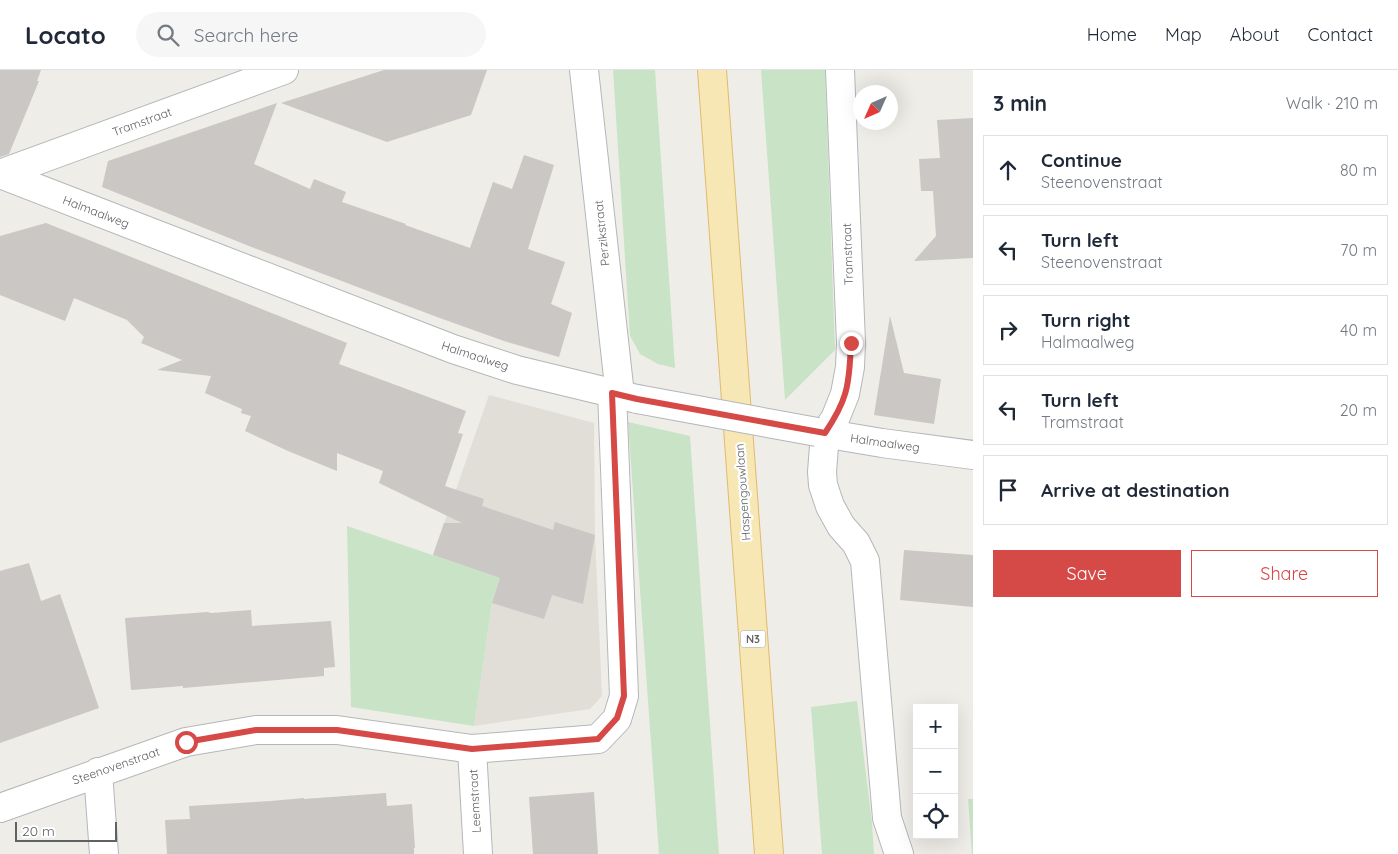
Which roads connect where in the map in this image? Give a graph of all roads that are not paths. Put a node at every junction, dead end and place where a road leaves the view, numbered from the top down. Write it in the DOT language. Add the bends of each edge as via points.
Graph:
graph roads {
  1 [pos="584,70"];
  2 [pos="712,70"];
  3 [pos="840,70"];
  4 [pos="278,71"];
  5 [pos="0,174"];
  6 [pos="623,396"];
  7 [pos="821,433"];
  8 [pos="973,455"];
  9 [pos="472,749"];
  10 [pos="98,772"];
  11 [pos="0,808"];
  12 [pos="104,854"];
  13 [pos="478,854"];
  14 [pos="769,854"];
  15 [pos="899,854"];
  1 -- 6 [label="street, Perzikstraat"];
  2 -- 14 [label="main road, Haspengouwlaan / N3"];
  3 -- 7 [label="street, Tramstraat" via="850,367 845,394 835,418"];
  4 -- 5 [label="street, Tramstraat"];
  5 -- 6 [label="street, Halmaalweg" via="453,349 517,370"];
  6 -- 7 [label="street, Halmaalweg, bridge"];
  6 -- 9 [label="street, Steenovenstraat" via="624,696 617,718 598,739"];
  7 -- 8 [label="street, Halmaalweg"];
  7 -- 15 [label="street" via="823,485 830,506 865,561 887,818"];
  9 -- 10 [label="street, Steenovenstraat" via="337,730 256,730 186,742"];
  9 -- 13 [label="street, Leemstraat"];
  10 -- 11 [label="street, Steenovenstraat"];
  10 -- 12 [label="street"];
}
